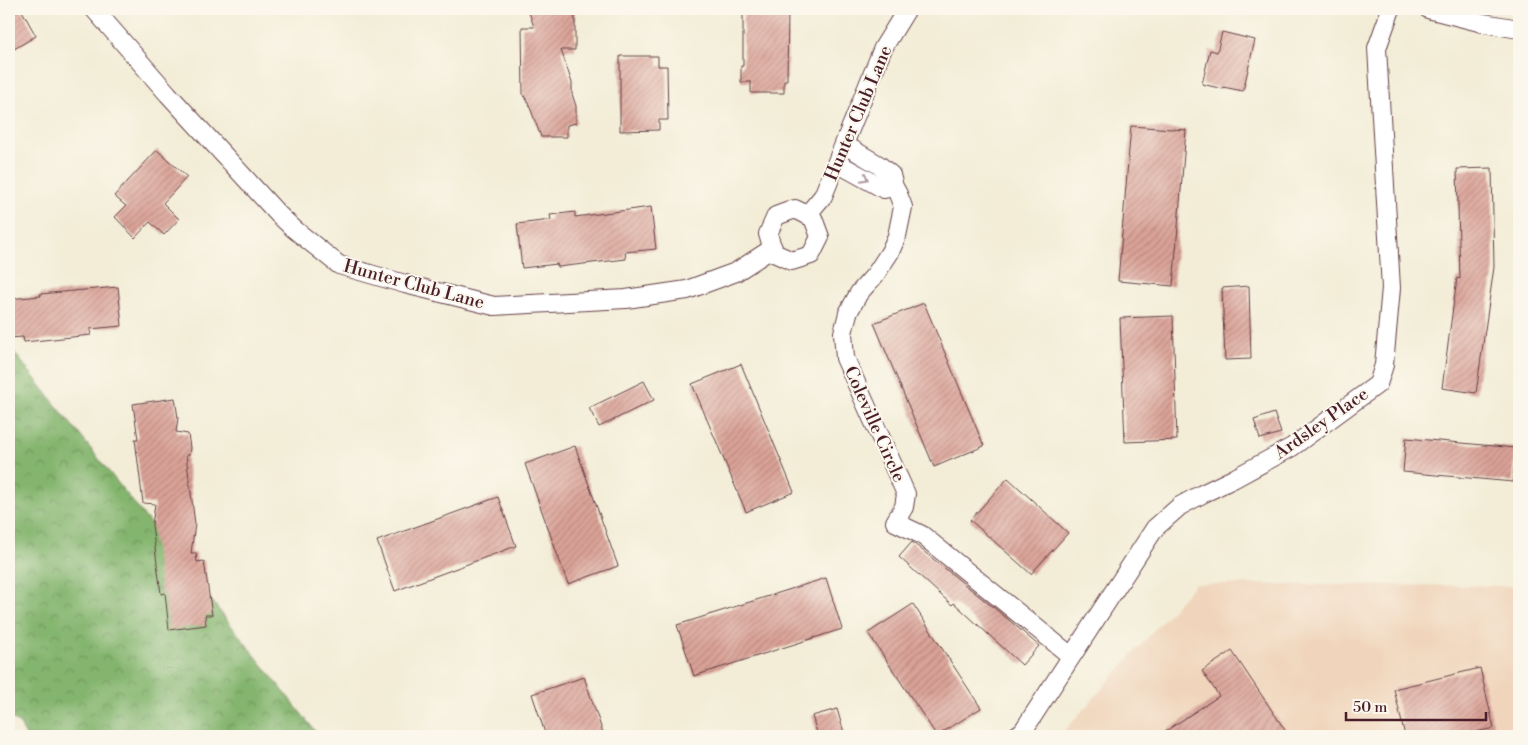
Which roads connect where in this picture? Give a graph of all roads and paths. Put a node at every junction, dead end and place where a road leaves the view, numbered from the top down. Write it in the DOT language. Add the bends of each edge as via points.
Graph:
graph roads {
  1 [pos="94,9"];
  2 [pos="906,9"];
  3 [pos="1391,9"];
  4 [pos="1428,9"];
  5 [pos="1519,29"];
  6 [pos="845,145"];
  7 [pos="837,163"];
  8 [pos="894,187"];
  9 [pos="807,215"];
  10 [pos="773,248"];
  11 [pos="1071,656"];
  12 [pos="1016,736"];
  1 -- 10 [label="street, Hunter Club Lane" via="278,214 340,265 494,306 626,299 687,290 736,272"];
  2 -- 6 [label="street, Hunter Club Lane" via="883,48"];
  3 -- 11 [label="street, Ardsley Place" via="1377,48 1391,288 1384,366 1378,384 1292,447 1180,506 1154,528"];
  4 -- 5 [label="street"];
  6 -- 7 [label="street, Hunter Club Lane"];
  6 -- 8 [label="street, Coleville Circle" via="879,165 891,176"];
  7 -- 8 [label="street, one-way" via="884,189"];
  7 -- 9 [label="street, Hunter Club Lane" via="823,196"];
  8 -- 11 [label="street, Coleville Circle" via="902,208 897,236 890,252 855,300 843,333 845,358 906,494 904,507 895,522 922,535"];
  9 -- 10 [label="street" via="795,209 776,216 768,234"];
  9 -- 10 [label="street" via="813,218 820,237 811,255 792,261 774,253"];
  11 -- 12 [label="street, Ardsley Place" via="1023,731"];
}
